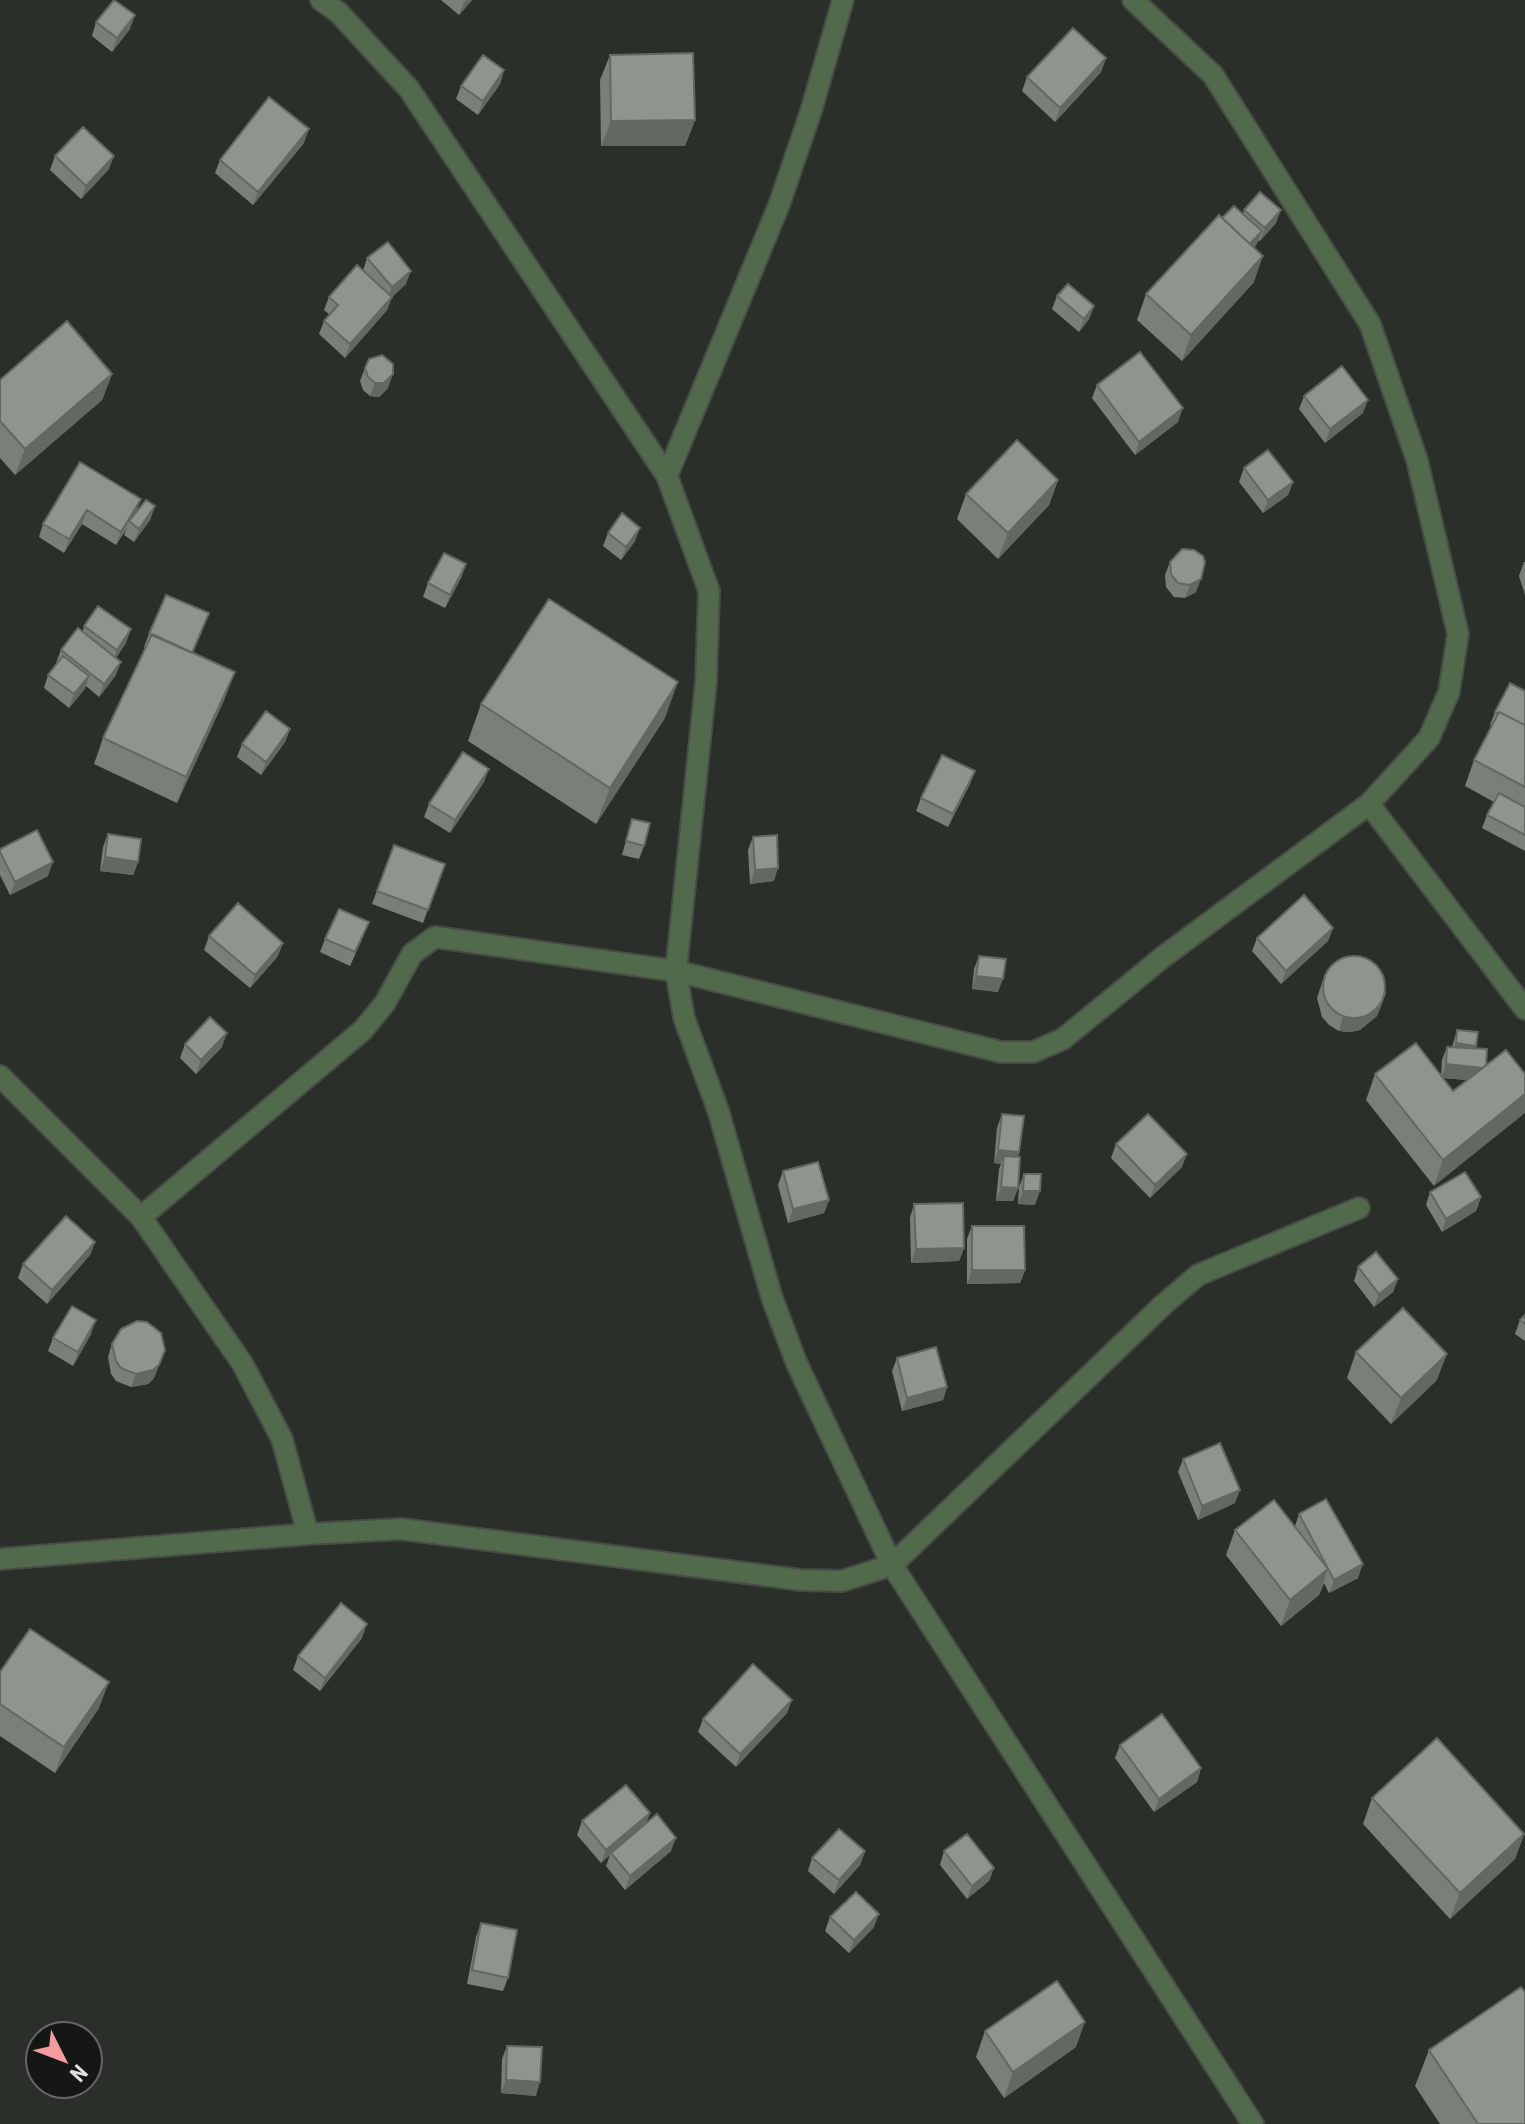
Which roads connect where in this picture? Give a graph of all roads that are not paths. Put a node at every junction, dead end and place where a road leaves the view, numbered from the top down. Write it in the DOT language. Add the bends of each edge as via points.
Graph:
graph roads {
  1 [pos="321,0"];
  2 [pos="843,0"];
  3 [pos="1133,0"];
  4 [pos="667,476"];
  5 [pos="1369,804"];
  6 [pos="676,971"];
  7 [pos="1525,1009"];
  8 [pos="0,1076"];
  9 [pos="1359,1208"];
  10 [pos="141,1217"];
  11 [pos="308,1534"];
  12 [pos="0,1559"];
  13 [pos="892,1565"];
  14 [pos="1253,2124"];
  1 -- 4 [label="street" via="409,89"];
  2 -- 4 [label="street" via="779,205"];
  3 -- 5 [label="street" via="1213,75 1370,324 1417,460 1458,634 1449,692 1429,738"];
  4 -- 6 [label="street" via="709,591 706,682"];
  5 -- 6 [label="street" via="1163,957 1063,1039 1033,1052 1001,1052"];
  5 -- 7 [label="street"];
  6 -- 10 [label="street" via="435,937 412,954 363,1030"];
  6 -- 13 [label="street" via="684,1018 718,1110 772,1298 797,1364"];
  8 -- 10 [label="street"];
  9 -- 13 [label="street" via="1198,1275"];
  10 -- 11 [label="street" via="242,1363 282,1439"];
  11 -- 12 [label="street"];
  11 -- 13 [label="street" via="401,1529 801,1580 842,1581"];
  13 -- 14 [label="street"];
}
